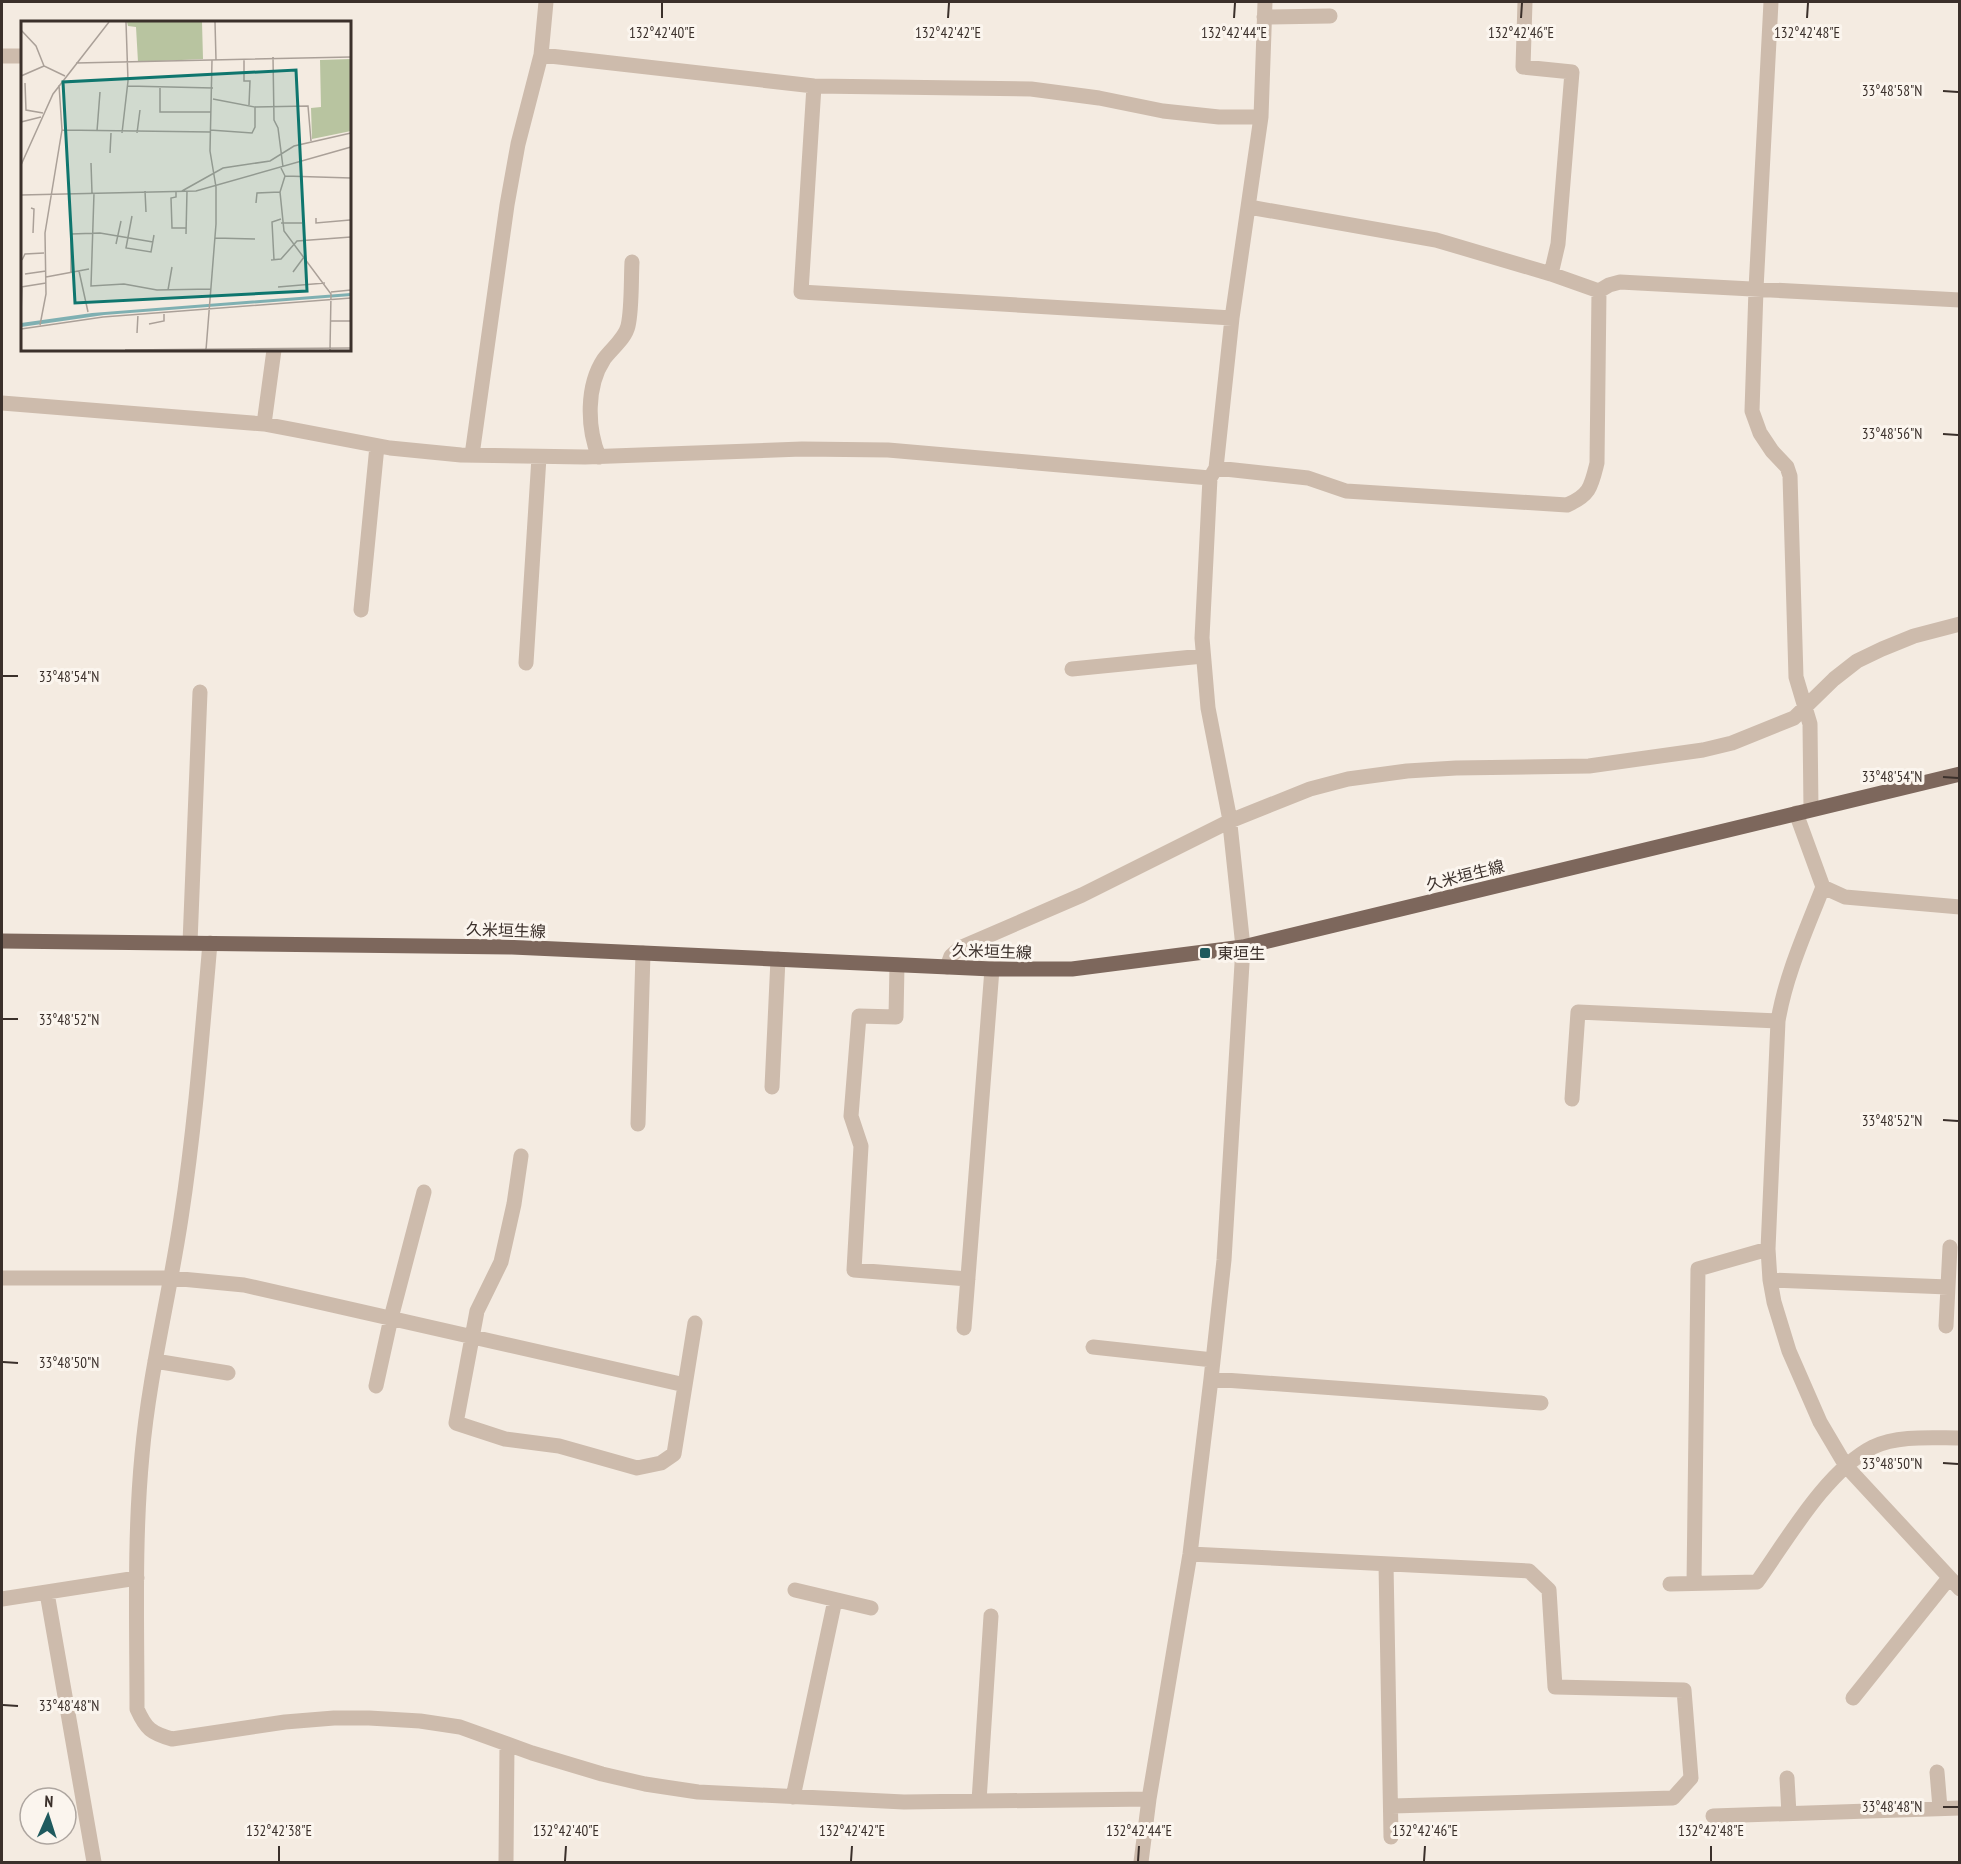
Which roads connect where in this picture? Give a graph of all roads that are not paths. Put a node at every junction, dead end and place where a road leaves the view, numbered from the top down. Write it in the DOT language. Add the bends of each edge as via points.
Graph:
graph roads {
  1 [pos="546,2"];
  2 [pos="1525,2"];
  3 [pos="1771,2"];
  4 [pos="1264,9"];
  5 [pos="1330,16"];
  6 [pos="541,55"];
  7 [pos="2,56"];
  8 [pos="21,56"];
  9 [pos="814,86"];
  10 [pos="1261,117"];
  11 [pos="1249,207"];
  12 [pos="632,262"];
  13 [pos="1551,274"];
  14 [pos="1756,289"];
  15 [pos="1599,291"];
  16 [pos="1959,300"];
  17 [pos="1233,318"];
  18 [pos="274,351"];
  19 [pos="2,403"];
  20 [pos="264,424"];
  21 [pos="377,446"];
  22 [pos="472,455"];
  23 [pos="539,457"];
  24 [pos="599,457"];
  25 [pos="1213,473"];
  26 [pos="361,610"];
  27 [pos="1959,624"];
  28 [pos="1203,656"];
  29 [pos="526,663"];
  30 [pos="1072,669"];
  31 [pos="200,692"];
  32 [pos="1805,708"];
  33 [pos="1959,774"];
  34 [pos="1803,811"];
  35 [pos="1230,821"];
  36 [pos="1823,887"];
  37 [pos="1959,907"];
  38 [pos="2,941"];
  39 [pos="210,943"];
  40 [pos="190,944"];
  41 [pos="1243,947"];
  42 [pos="644,953"];
  43 [pos="778,960"];
  44 [pos="897,965"];
  45 [pos="947,967"];
  46 [pos="992,969"];
  47 [pos="1778,1021"];
  48 [pos="772,1087"];
  49 [pos="1572,1099"];
  50 [pos="638,1124"];
  51 [pos="521,1156"];
  52 [pos="424,1192"];
  53 [pos="1950,1247"];
  54 [pos="1768,1249"];
  55 [pos="2,1278"];
  56 [pos="171,1278"];
  57 [pos="968,1279"];
  58 [pos="1770,1280"];
  59 [pos="1948,1287"];
  60 [pos="391,1318"];
  61 [pos="695,1323"];
  62 [pos="1946,1326"];
  63 [pos="964,1328"];
  64 [pos="472,1336"];
  65 [pos="1093,1347"];
  66 [pos="1213,1360"];
  67 [pos="156,1361"];
  68 [pos="228,1374"];
  69 [pos="1211,1379"];
  70 [pos="685,1384"];
  71 [pos="376,1386"];
  72 [pos="1541,1403"];
  73 [pos="1959,1438"];
  74 [pos="1846,1466"];
  75 [pos="1190,1554"];
  76 [pos="1386,1564"];
  77 [pos="137,1578"];
  78 [pos="1694,1583"];
  79 [pos="1954,1583"];
  80 [pos="1670,1584"];
  81 [pos="795,1590"];
  82 [pos="47,1593"];
  83 [pos="2,1599"];
  84 [pos="835,1600"];
  85 [pos="871,1608"];
  86 [pos="991,1616"];
  87 [pos="1853,1698"];
  88 [pos="507,1744"];
  89 [pos="1937,1772"];
  90 [pos="1788,1778"];
  91 [pos="793,1797"];
  92 [pos="1149,1799"];
  93 [pos="979,1801"];
  94 [pos="1392,1806"];
  95 [pos="1959,1808"];
  96 [pos="1940,1809"];
  97 [pos="1789,1814"];
  98 [pos="1713,1816"];
  99 [pos="1391,1837"];
  100 [pos="94,1863"];
  101 [pos="506,1863"];
  102 [pos="1142,1863"];
  1 -- 6 [label="street"];
  2 -- 13 [label="street" via="1523,67 1572,72 1558,244"];
  3 -- 14 [label="street"];
  4 -- 5 [label="street"];
  4 -- 10 [label="street"];
  6 -- 9 [label="street"];
  6 -- 22 [label="street" via="516,154"];
  7 -- 8 [label="street"];
  9 -- 10 [label="street" via="1030,89 1163,111"];
  9 -- 17 [label="street" via="801,292"];
  10 -- 11 [label="street"];
  11 -- 13 [label="street" via="1436,240"];
  11 -- 17 [label="street"];
  12 -- 24 [label="street" via="628,327 594,377 592,429"];
  13 -- 15 [label="street"];
  14 -- 15 [label="street" via="1620,282"];
  14 -- 16 [label="street"];
  14 -- 32 [label="street" via="1752,411 1760,433 1790,476 1796,677"];
  15 -- 25 [label="street" via="1597,463 1592,484 1581,499 1567,505 1552,505 1346,491 1308,478"];
  17 -- 25 [label="street"];
  18 -- 20 [label="street"];
  19 -- 20 [label="street"];
  20 -- 21 [label="street"];
  21 -- 22 [label="street"];
  21 -- 26 [label="street"];
  22 -- 23 [label="street"];
  23 -- 24 [label="street"];
  23 -- 29 [label="street"];
  24 -- 25 [label="street" via="802,449 888,450"];
  25 -- 28 [label="street"];
  27 -- 32 [label="street" via="1914,636 1857,661"];
  28 -- 30 [label="street"];
  28 -- 35 [label="street" via="1208,708"];
  31 -- 40 [label="street"];
  32 -- 34 [label="street" via="1810,724"];
  32 -- 35 [label="street" via="1770,729 1703,750 1589,766 1456,768 1348,779 1310,789"];
  33 -- 34 [label="main road, 久米垣生線"];
  34 -- 36 [label="street"];
  34 -- 41 [label="main road, 久米垣生線"];
  35 -- 41 [label="street"];
  35 -- 45 [label="street" via="1082,895 960,948"];
  36 -- 37 [label="street" via="1845,897"];
  36 -- 47 [label="street" via="1790,972"];
  38 -- 40 [label="main road, 久米垣生線"];
  39 -- 40 [label="main road, 久米垣生線"];
  39 -- 42 [label="main road, 久米垣生線"];
  39 -- 56 [label="street" via="196,1100"];
  41 -- 46 [label="main road, 久米垣生線" via="1072,969"];
  41 -- 66 [label="street" via="1224,1260"];
  42 -- 43 [label="main road, 久米垣生線"];
  42 -- 50 [label="street"];
  43 -- 44 [label="main road, 久米垣生線"];
  43 -- 48 [label="street"];
  44 -- 45 [label="main road, 久米垣生線"];
  44 -- 57 [label="street" via="896,1017 859,1016 851,1116 861,1146 854,1270"];
  45 -- 46 [label="main road, 久米垣生線"];
  46 -- 57 [label="street"];
  47 -- 49 [label="street" via="1578,1012"];
  47 -- 54 [label="street"];
  51 -- 64 [label="street" via="501,1262 477,1311"];
  52 -- 60 [label="street"];
  53 -- 59 [label="street"];
  54 -- 58 [label="street"];
  54 -- 78 [label="street" via="1698,1269"];
  55 -- 56 [label="street"];
  56 -- 60 [label="street" via="244,1285"];
  56 -- 67 [label="street"];
  57 -- 63 [label="street"];
  58 -- 59 [label="street"];
  58 -- 74 [label="street" via="1789,1351 1804,1389"];
  59 -- 62 [label="street"];
  60 -- 64 [label="street"];
  60 -- 71 [label="street"];
  61 -- 70 [label="street"];
  64 -- 70 [label="street"];
  64 -- 70 [label="street" via="456,1423 505,1439 559,1446 637,1468 661,1463 674,1454"];
  65 -- 66 [label="street"];
  66 -- 69 [label="street"];
  67 -- 68 [label="street"];
  67 -- 77 [label="street" via="142,1457"];
  69 -- 72 [label="street"];
  69 -- 75 [label="street"];
  73 -- 74 [label="street" via="1895,1441 1873,1447"];
  74 -- 78 [label="street" via="1824,1487 1756,1582"];
  74 -- 79 [label="street"];
  75 -- 76 [label="street"];
  75 -- 92 [label="street"];
  76 -- 94 [label="street"];
  76 -- 94 [label="street" via="1529,1571 1549,1590 1555,1687 1684,1690 1691,1778 1673,1798"];
  77 -- 82 [label="street"];
  77 -- 88 [label="street" via="137,1709 145,1726 157,1735 192,1738 285,1722 369,1718 460,1727"];
  78 -- 80 [label="street"];
  79 -- 87 [label="street"];
  81 -- 84 [label="street"];
  82 -- 83 [label="street"];
  82 -- 100 [label="street"];
  84 -- 85 [label="street"];
  84 -- 91 [label="street"];
  86 -- 93 [label="street"];
  88 -- 91 [label="street" via="645,1784 698,1792"];
  88 -- 101 [label="street"];
  89 -- 96 [label="street"];
  90 -- 97 [label="street"];
  91 -- 93 [label="street"];
  92 -- 93 [label="street"];
  92 -- 102 [label="street"];
  94 -- 99 [label="street"];
  95 -- 96 [label="street"];
  96 -- 97 [label="street"];
  97 -- 98 [label="street"];
}
